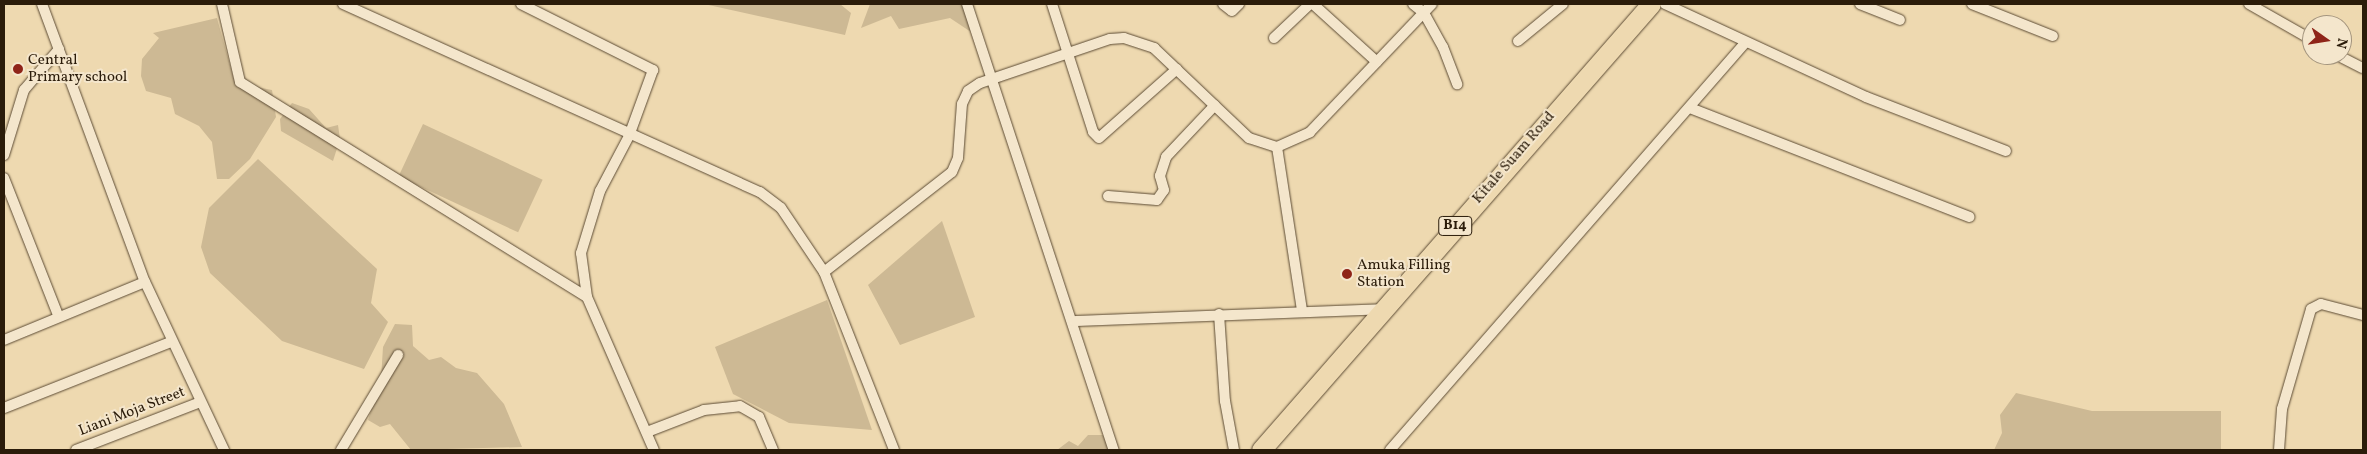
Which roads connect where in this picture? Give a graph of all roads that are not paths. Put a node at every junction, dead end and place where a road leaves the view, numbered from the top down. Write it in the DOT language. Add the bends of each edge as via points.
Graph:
graph roads {
  1 [pos="42,4"];
  2 [pos="222,4"];
  3 [pos="343,4"];
  4 [pos="521,4"];
  5 [pos="967,4"];
  6 [pos="1052,4"];
  7 [pos="1223,4"];
  8 [pos="1239,4"];
  9 [pos="1311,4"];
  10 [pos="1413,4"];
  11 [pos="1432,4"];
  12 [pos="1563,4"];
  13 [pos="1651,4"];
  14 [pos="1665,4"];
  15 [pos="1860,4"];
  16 [pos="1972,4"];
  17 [pos="2249,4"];
  18 [pos="1424,13"];
  19 [pos="1900,20"];
  20 [pos="2302,34"];
  21 [pos="2053,36"];
  22 [pos="1274,38"];
  23 [pos="1518,42"];
  24 [pos="1744,44"];
  25 [pos="59,50"];
  26 [pos="1066,54"];
  27 [pos="1377,62"];
  28 [pos="1177,69"];
  29 [pos="989,79"];
  30 [pos="1456,84"];
  31 [pos="1215,105"];
  32 [pos="1690,108"];
  33 [pos="629,136"];
  34 [pos="1277,147"];
  35 [pos="2006,151"];
  36 [pos="4,155"];
  37 [pos="4,178"];
  38 [pos="1108,196"];
  39 [pos="1970,217"];
  40 [pos="824,272"];
  41 [pos="145,282"];
  42 [pos="587,297"];
  43 [pos="1385,309"];
  44 [pos="1302,310"];
  45 [pos="1219,314"];
  46 [pos="58,315"];
  47 [pos="2363,315"];
  48 [pos="1075,320"];
  49 [pos="4,340"];
  50 [pos="171,342"];
  51 [pos="398,355"];
  52 [pos="198,403"];
  53 [pos="4,408"];
  54 [pos="647,432"];
  55 [pos="76,450"];
  56 [pos="224,450"];
  57 [pos="341,450"];
  58 [pos="654,450"];
  59 [pos="773,450"];
  60 [pos="894,450"];
  61 [pos="1114,450"];
  62 [pos="1234,450"];
  63 [pos="1261,450"];
  64 [pos="1390,450"];
  65 [pos="2279,450"];
  1 -- 25 [label="street"];
  2 -- 42 [label="street" via="240,82"];
  3 -- 33 [label="street"];
  4 -- 33 [label="street" via="651,67 654,74"];
  5 -- 29 [label="street"];
  6 -- 26 [label="street"];
  7 -- 8 [label="street" via="1232,11"];
  9 -- 22 [label="street"];
  9 -- 27 [label="street"];
  10 -- 18 [label="street"];
  11 -- 18 [label="street"];
  12 -- 23 [label="street"];
  13 -- 43 [label="highway, Kitale Suam Road / B14"];
  14 -- 24 [label="street"];
  15 -- 19 [label="street"];
  16 -- 21 [label="street"];
  17 -- 20 [label="street"];
  18 -- 27 [label="street"];
  18 -- 30 [label="street"];
  24 -- 32 [label="street"];
  24 -- 35 [label="street"];
  25 -- 36 [label="street" via="24,90"];
  25 -- 41 [label="street"];
  26 -- 28 [label="street" via="1124,38 1154,48"];
  26 -- 28 [label="street" via="1093,132 1099,138"];
  26 -- 29 [label="street"];
  27 -- 34 [label="street" via="1310,132"];
  28 -- 31 [label="street"];
  29 -- 40 [label="street" via="968,91 962,104 958,158 952,172"];
  29 -- 48 [label="street" via="998,90"];
  31 -- 34 [label="street" via="1255,142"];
  31 -- 38 [label="street" via="1166,157 1160,176 1164,190 1157,200"];
  32 -- 39 [label="street"];
  32 -- 64 [label="street"];
  33 -- 40 [label="street" via="760,192 790,216"];
  33 -- 42 [label="street" via="588,223 581,253"];
  34 -- 44 [label="street"];
  37 -- 46 [label="street"];
  40 -- 60 [label="street"];
  41 -- 46 [label="street"];
  41 -- 50 [label="street"];
  42 -- 54 [label="street"];
  43 -- 44 [label="street"];
  43 -- 63 [label="highway, Kitale Suam Road / B14"];
  44 -- 45 [label="street"];
  45 -- 48 [label="street"];
  45 -- 62 [label="street" via="1225,401"];
  46 -- 49 [label="street"];
  47 -- 65 [label="street" via="2321,304 2311,309 2282,409"];
  48 -- 61 [label="street"];
  50 -- 52 [label="street"];
  50 -- 53 [label="street"];
  51 -- 57 [label="street"];
  52 -- 55 [label="street, Liani Moja Street"];
  52 -- 56 [label="street"];
  54 -- 58 [label="street"];
  54 -- 59 [label="street" via="704,410 740,406 760,417"];
}
